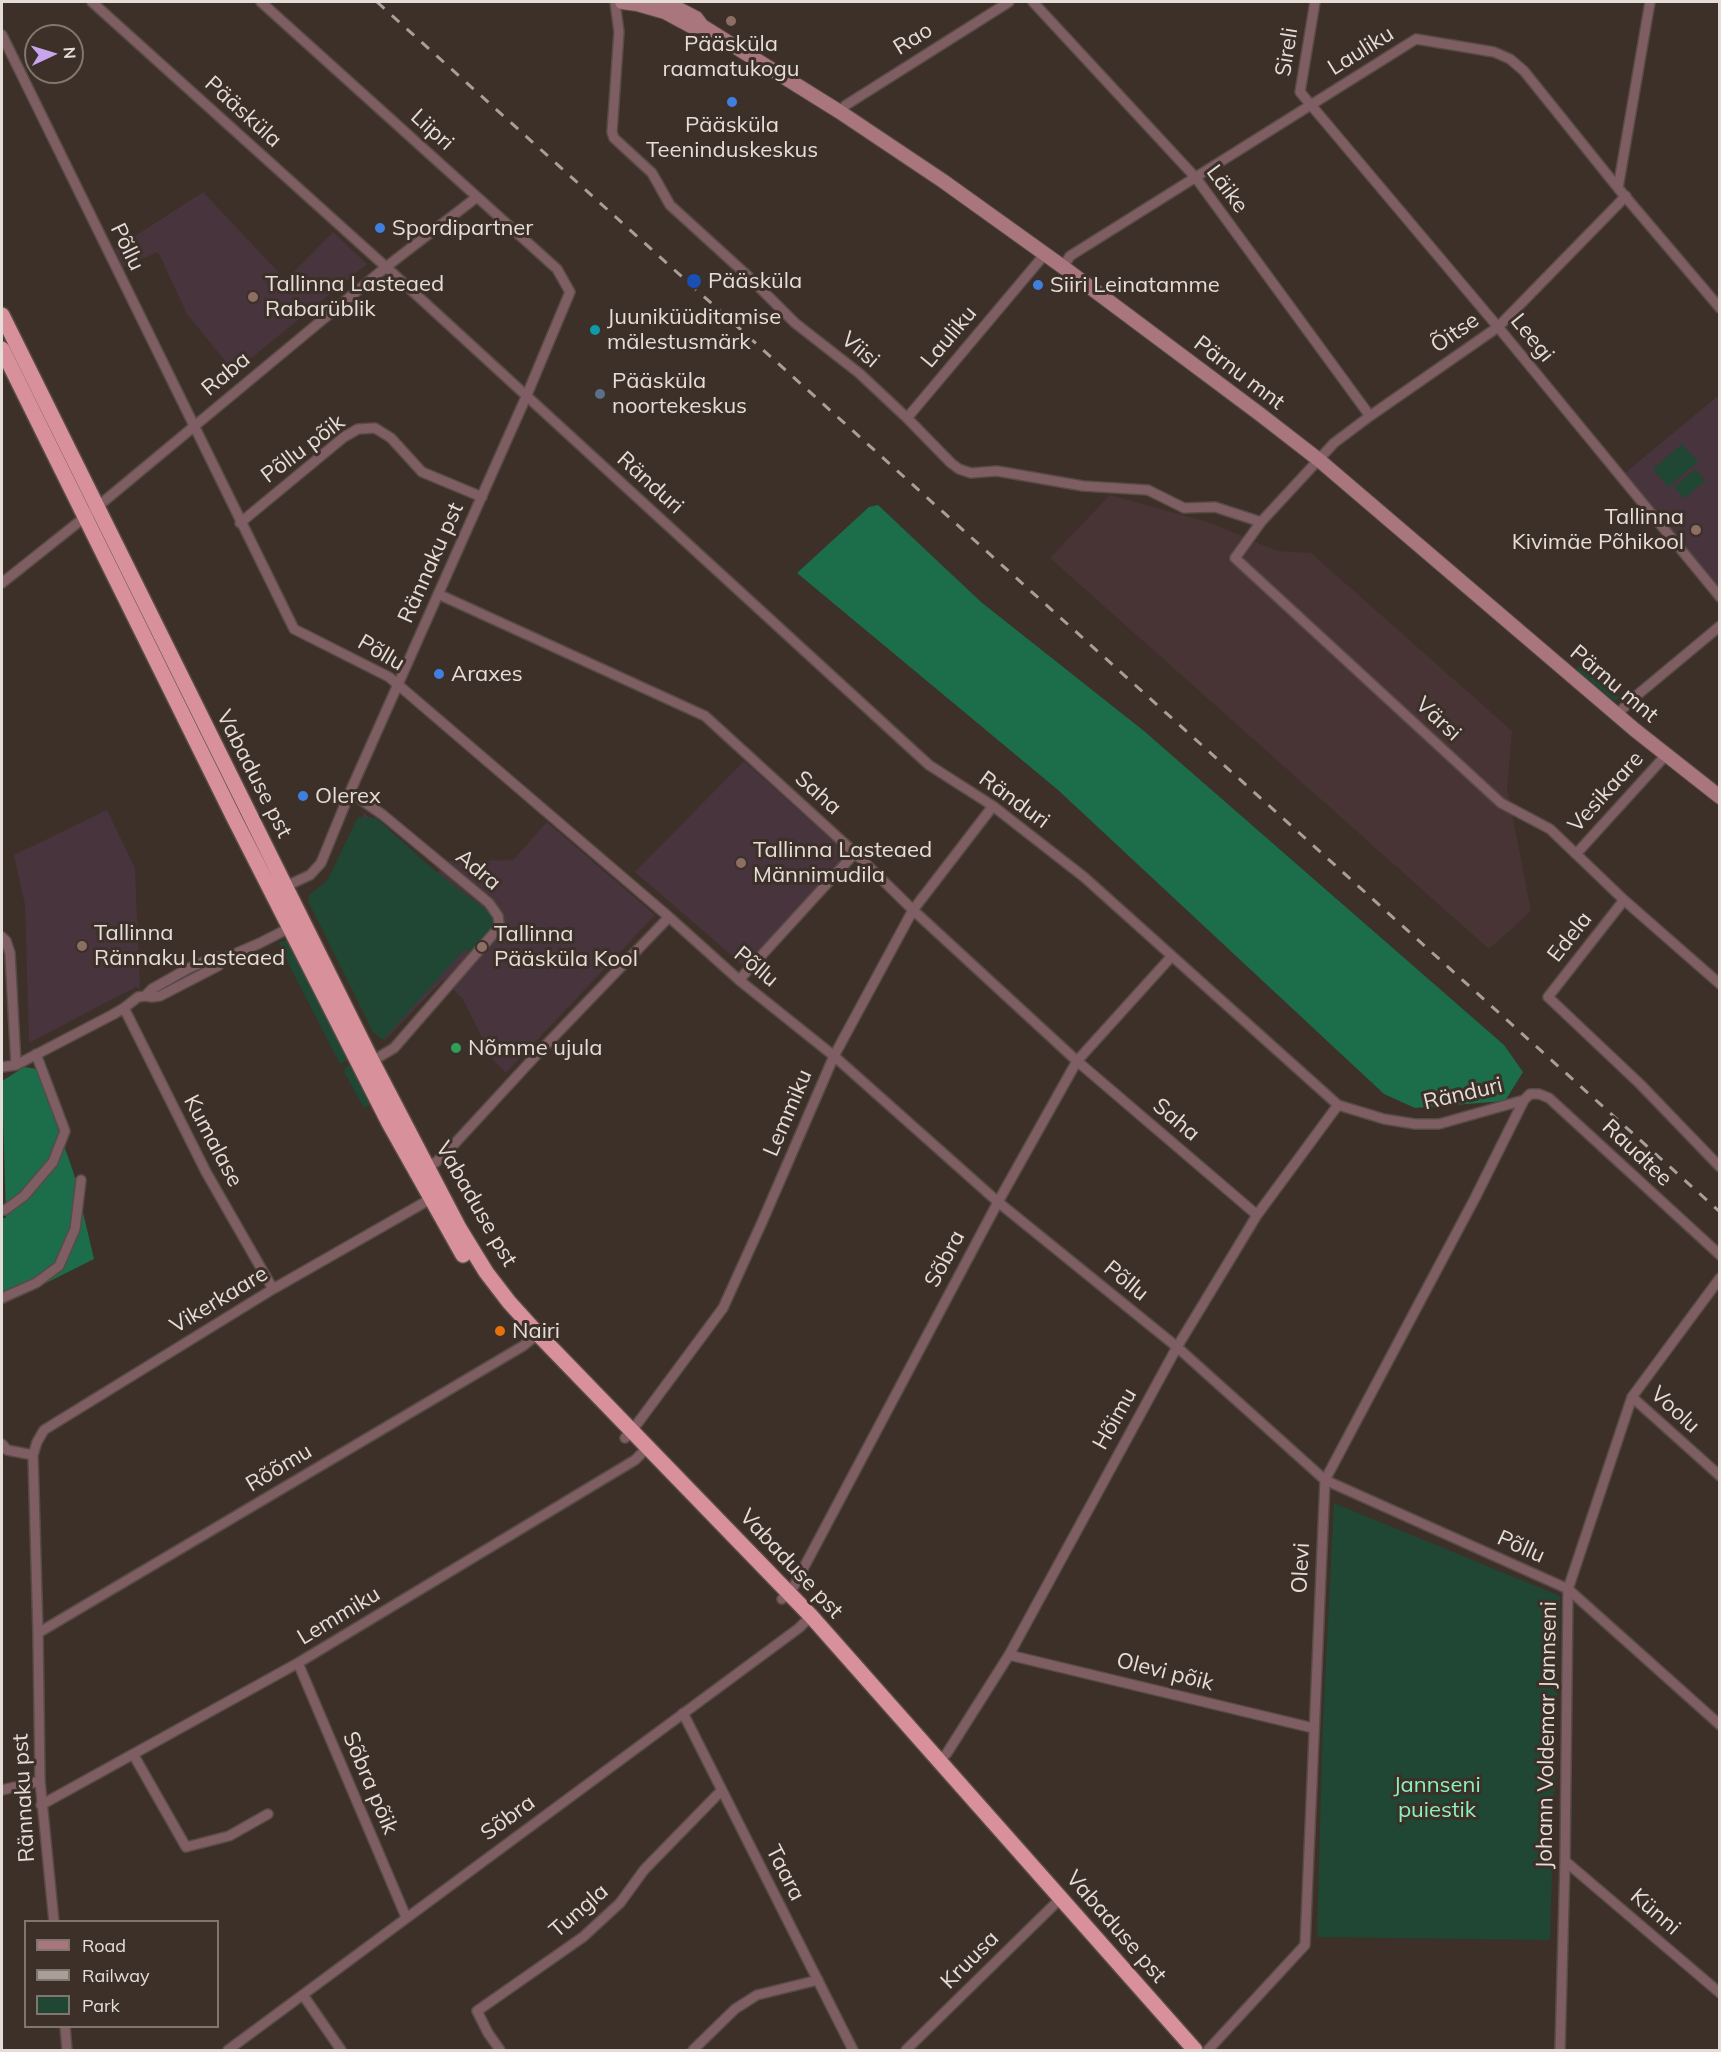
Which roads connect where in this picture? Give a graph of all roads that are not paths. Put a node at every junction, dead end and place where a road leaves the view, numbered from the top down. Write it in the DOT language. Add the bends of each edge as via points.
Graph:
graph roads {
  1 [pos="92,2"];
  2 [pos="261,2"];
  3 [pos="615,2"];
  4 [pos="622,2"];
  5 [pos="665,2"];
  6 [pos="1009,2"];
  7 [pos="1033,2"];
  8 [pos="1315,2"];
  9 [pos="1650,2"];
  10 [pos="702,26"];
  11 [pos="2,35"];
  12 [pos="1311,106"];
  13 [pos="840,112"];
  14 [pos="1196,178"];
  15 [pos="1618,188"];
  16 [pos="1626,196"];
  17 [pos="477,197"];
  18 [pos="1045,254"];
  19 [pos="386,267"];
  20 [pos="1063,267"];
  21 [pos="570,292"];
  22 [pos="1719,308"];
  23 [pos="2,315"];
  24 [pos="1498,327"];
  25 [pos="2,349"];
  26 [pos="526,397"];
  27 [pos="1370,416"];
  28 [pos="907,418"];
  29 [pos="193,426"];
  30 [pos="1318,460"];
  31 [pos="482,497"];
  32 [pos="91,512"];
  33 [pos="1261,522"];
  34 [pos="240,523"];
  35 [pos="2,583"];
  36 [pos="438,594"];
  37 [pos="1719,597"];
  38 [pos="1719,626"];
  39 [pos="398,685"];
  40 [pos="1617,715"];
  41 [pos="1666,755"];
  42 [pos="350,792"];
  43 [pos="1719,797"];
  44 [pos="993,806"];
  45 [pos="855,853"];
  46 [pos="1576,854"];
  47 [pos="278,890"];
  48 [pos="1624,900"];
  49 [pos="913,910"];
  50 [pos="669,917"];
  51 [pos="296,925"];
  52 [pos="2,937"];
  53 [pos="1171,957"];
  54 [pos="739,980"];
  55 [pos="1719,984"];
  56 [pos="124,1008"];
  57 [pos="36,1054"];
  58 [pos="834,1056"];
  59 [pos="1077,1061"];
  60 [pos="366,1064"];
  61 [pos="16,1065"];
  62 [pos="2,1067"];
  63 [pos="1524,1100"];
  64 [pos="1338,1105"];
  65 [pos="427,1167"];
  66 [pos="1719,1167"];
  67 [pos="81,1180"];
  68 [pos="435,1196"];
  69 [pos="998,1202"];
  70 [pos="2,1210"];
  71 [pos="1257,1215"];
  72 [pos="1719,1255"];
  73 [pos="1719,1278"];
  74 [pos="273,1289"];
  75 [pos="2,1298"];
  76 [pos="534,1337"];
  77 [pos="1177,1347"];
  78 [pos="1632,1397"];
  79 [pos="628,1434"];
  80 [pos="2,1444"];
  81 [pos="645,1451"];
  82 [pos="33,1455"];
  83 [pos="1719,1476"];
  84 [pos="1324,1480"];
  85 [pos="1568,1589"];
  86 [pos="785,1596"];
  87 [pos="808,1619"];
  88 [pos="38,1633"];
  89 [pos="1009,1655"];
  90 [pos="298,1663"];
  91 [pos="683,1713"];
  92 [pos="1719,1725"];
  93 [pos="1313,1728"];
  94 [pos="133,1754"];
  95 [pos="939,1761"];
  96 [pos="40,1781"];
  97 [pos="2,1790"];
  98 [pos="722,1790"];
  99 [pos="41,1804"];
  100 [pos="268,1814"];
  101 [pos="1565,1861"];
  102 [pos="1057,1901"];
  103 [pos="406,1917"];
  104 [pos="54,1920"];
  105 [pos="818,1980"];
  106 [pos="1719,1993"];
  107 [pos="303,1995"];
  108 [pos="65,2028"];
  109 [pos="67,2050"];
  110 [pos="228,2050"];
  111 [pos="340,2050"];
  112 [pos="500,2050"];
  113 [pos="693,2050"];
  114 [pos="853,2050"];
  115 [pos="906,2050"];
  116 [pos="1182,2050"];
  117 [pos="1195,2050"];
  118 [pos="1208,2050"];
  119 [pos="1560,2050"];
  1 -- 19 [label="street, Pääsküla"];
  2 -- 17 [label="street, Liipri"];
  3 -- 28 [label="street, Viisi" via="619,32 614,138 652,173 670,205 696,230 795,323 859,373"];
  4 -- 10 [label="main road, Pärnu mnt" via="665,12 691,26"];
  5 -- 10 [label="main road, Pärnu mnt" via="696,18"];
  6 -- 13 [label="street, Rao"];
  7 -- 14 [label="street, Läike"];
  8 -- 12 [label="street, Sireli" via="1300,92"];
  9 -- 15 [label="street"];
  10 -- 13 [label="main road, Pärnu mnt"];
  11 -- 29 [label="street, Põllu"];
  12 -- 14 [label="street, Lauliku"];
  12 -- 15 [label="street, Lauliku" via="1416,39 1494,52 1524,71"];
  12 -- 24 [label="street, Leegi"];
  13 -- 18 [label="main road, Pärnu mnt"];
  14 -- 20 [label="street, Lauliku" via="1070,256"];
  14 -- 27 [label="street, Läike"];
  15 -- 16 [label="street, Lauliku"];
  16 -- 22 [label="street, Lauliku"];
  16 -- 24 [label="street, Õitse"];
  17 -- 19 [label="street, Raba"];
  17 -- 21 [label="street, Liipri" via="557,269"];
  18 -- 20 [label="main road, Pärnu mnt"];
  18 -- 28 [label="street, Lauliku"];
  19 -- 26 [label="street, Pääsküla"];
  19 -- 29 [label="street, Raba"];
  20 -- 30 [label="main road, Pärnu mnt"];
  21 -- 26 [label="street, Rännaku pst"];
  23 -- 32 [label="highway, Vabaduse pst"];
  24 -- 27 [label="street, Õitse"];
  24 -- 37 [label="street, Leegi"];
  25 -- 32 [label="highway, Vabaduse pst"];
  26 -- 31 [label="street, Rännaku pst"];
  26 -- 44 [label="street, Ränduri" via="929,765"];
  27 -- 30 [label="street, Õitse"];
  28 -- 33 [label="street, Viisi" via="951,463 971,473 997,471 1083,486 1148,490 1184,508 1215,507"];
  29 -- 32 [label="street, Raba"];
  29 -- 34 [label="street, Põllu"];
  30 -- 33 [label="street, Värsi"];
  30 -- 40 [label="main road, Pärnu mnt"];
  31 -- 34 [label="street, Põllu põik" via="422,472 391,438 375,428 358,429"];
  31 -- 36 [label="street, Rännaku pst"];
  32 -- 35 [label="street, Raba"];
  32 -- 47 [label="highway, Vabaduse pst"];
  33 -- 46 [label="street, Värsi" via="1235,558 1501,803 1550,829"];
  34 -- 39 [label="street, Põllu" via="294,629"];
  36 -- 39 [label="street, Rännaku pst"];
  36 -- 45 [label="street, Saha" via="705,716"];
  38 -- 40 [label="street"];
  39 -- 42 [label="street, Rännaku pst"];
  39 -- 50 [label="street, Põllu"];
  40 -- 41 [label="main road, Pärnu mnt"];
  41 -- 43 [label="main road, Pärnu mnt"];
  41 -- 46 [label="street, Vesikaare"];
  42 -- 47 [label="street, Rännaku pst" via="321,863 310,875"];
  42 -- 60 [label="street, Adra" via="489,903 499,923 394,1048"];
  44 -- 49 [label="street, Lemmiku"];
  44 -- 53 [label="street, Ränduri" via="1084,877"];
  45 -- 49 [label="street, Saha"];
  45 -- 54 [label="street"];
  46 -- 48 [label="street, Värsi"];
  47 -- 51 [label="highway, Vabaduse pst"];
  48 -- 55 [label="street, Värsi"];
  48 -- 66 [label="street, Edela" via="1548,997 1640,1084"];
  49 -- 58 [label="street, Lemmiku"];
  49 -- 59 [label="street, Saha"];
  50 -- 54 [label="street, Põllu"];
  50 -- 65 [label="street" via="446,1153"];
  51 -- 56 [label="street" via="224,958 218,966 160,996 138,997"];
  51 -- 60 [label="highway, Vabaduse pst"];
  52 -- 61 [label="street" via="10,953"];
  53 -- 59 [label="street, Sõbra"];
  53 -- 64 [label="street, Ränduri"];
  54 -- 58 [label="street, Põllu"];
  56 -- 57 [label="street"];
  56 -- 74 [label="street, Kumalase" via="206,1172"];
  57 -- 61 [label="street"];
  57 -- 70 [label="street" via="65,1131 53,1162 24,1196"];
  58 -- 69 [label="street, Põllu"];
  58 -- 79 [label="street, Lemmiku" via="723,1308"];
  59 -- 69 [label="street, Sõbra"];
  59 -- 71 [label="street, Saha"];
  60 -- 65 [label="highway, Vabaduse pst"];
  60 -- 68 [label="highway, Vabaduse pst"];
  61 -- 62 [label="street"];
  63 -- 64 [label="street, Ränduri" via="1439,1124 1384,1119"];
  63 -- 72 [label="street, Raudtee" via="1530,1094 1549,1098"];
  63 -- 84 [label="street, Olevi"];
  64 -- 71 [label="street, Hõimu"];
  65 -- 68 [label="highway, Vabaduse pst"];
  67 -- 75 [label="street" via="75,1229 59,1266 36,1283"];
  68 -- 74 [label="street, Vikerkaare"];
  68 -- 76 [label="highway, Vabaduse pst"];
  69 -- 77 [label="street, Põllu"];
  69 -- 86 [label="street, Sõbra" via="794,1586"];
  71 -- 77 [label="street, Hõimu"];
  73 -- 78 [label="street, Johann Voldemar Jannseni"];
  74 -- 82 [label="street, Vikerkaare" via="44,1430"];
  76 -- 79 [label="highway, Vabaduse pst"];
  76 -- 88 [label="street, Rõõmu"];
  77 -- 84 [label="street, Põllu"];
  77 -- 89 [label="street, Hõimu"];
  78 -- 83 [label="street, Voolu"];
  78 -- 85 [label="street, Johann Voldemar Jannseni"];
  79 -- 81 [label="highway, Vabaduse pst"];
  80 -- 82 [label="street" via="7,1450"];
  81 -- 86 [label="highway, Vabaduse pst"];
  81 -- 90 [label="street, Lemmiku"];
  82 -- 88 [label="street, Rännaku pst"];
  84 -- 85 [label="street, Põllu"];
  84 -- 93 [label="street, Olevi"];
  85 -- 92 [label="street, Põllu"];
  85 -- 101 [label="street, Johann Voldemar Jannseni"];
  86 -- 87 [label="highway, Vabaduse pst"];
  87 -- 91 [label="street, Sõbra"];
  87 -- 95 [label="highway, Vabaduse pst"];
  87 -- 102 [label="highway, Vabaduse pst"];
  88 -- 96 [label="street, Rännaku pst"];
  89 -- 93 [label="street, Olevi põik"];
  89 -- 95 [label="street, Hõimu"];
  90 -- 94 [label="street, Lemmiku"];
  90 -- 103 [label="street, Sõbra põik"];
  91 -- 98 [label="street, Taara"];
  91 -- 103 [label="street, Sõbra"];
  93 -- 118 [label="street, Olevi" via="1305,1945"];
  94 -- 99 [label="street, Lemmiku"];
  94 -- 100 [label="street" via="186,1847 229,1836"];
  95 -- 102 [label="highway, Vabaduse pst"];
  96 -- 97 [label="street"];
  96 -- 99 [label="street, Rännaku pst"];
  98 -- 105 [label="street, Taara"];
  98 -- 112 [label="street, Tungla" via="644,1870 620,1903 583,1937 477,2012"];
  99 -- 104 [label="street, Rännaku pst"];
  101 -- 106 [label="street, Künni"];
  101 -- 119 [label="street, Johann Voldemar Jannseni"];
  102 -- 115 [label="street, Kruusa"];
  102 -- 116 [label="highway, Vabaduse pst"];
  102 -- 117 [label="highway, Vabaduse pst"];
  103 -- 107 [label="street, Sõbra"];
  105 -- 113 [label="street" via="757,1995 735,2009"];
  105 -- 114 [label="street, Taara"];
  107 -- 110 [label="street, Sõbra"];
  107 -- 111 [label="street"];
  108 -- 109 [label="street"];
}
